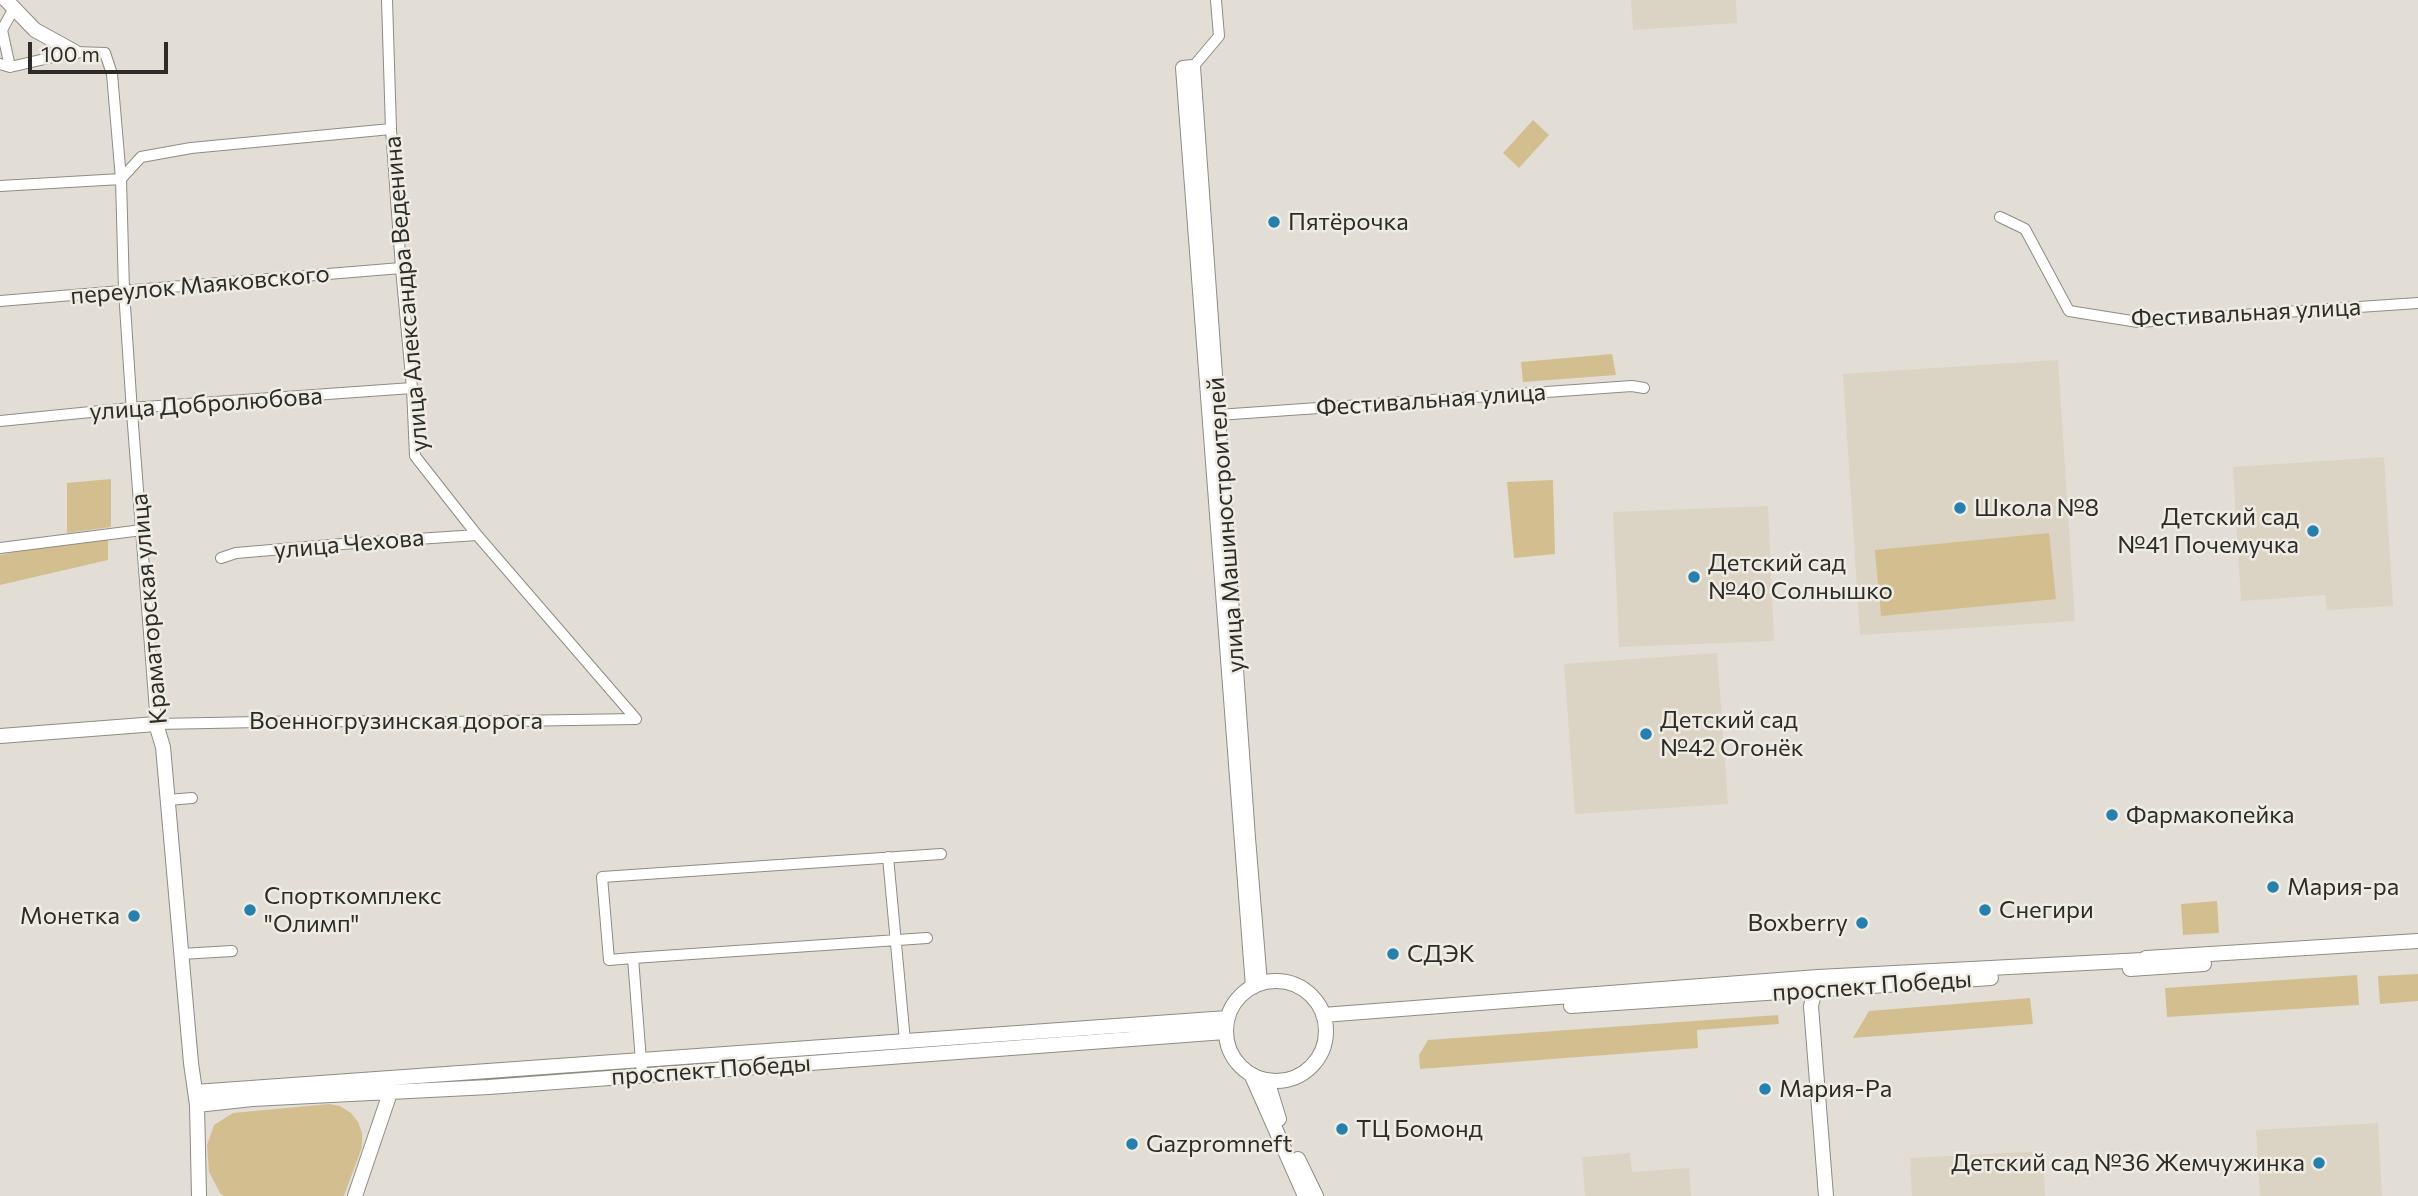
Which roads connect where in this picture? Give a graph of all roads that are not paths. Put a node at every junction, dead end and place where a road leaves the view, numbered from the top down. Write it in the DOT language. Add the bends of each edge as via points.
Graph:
graph roads {
  1 [pos="387,0"];
  2 [pos="1216,0"];
  3 [pos="10,4"];
  4 [pos="75,52"];
  5 [pos="5,66"];
  6 [pos="1193,67"];
  7 [pos="391,129"];
  8 [pos="121,179"];
  9 [pos="0,186"];
  10 [pos="2000,217"];
  11 [pos="401,268"];
  12 [pos="124,291"];
  13 [pos="0,301"];
  14 [pos="2418,303"];
  15 [pos="412,388"];
  16 [pos="1644,388"];
  17 [pos="131,408"];
  18 [pos="1219,415"];
  19 [pos="0,421"];
  20 [pos="142,530"];
  21 [pos="477,535"];
  22 [pos="0,548"];
  23 [pos="221,558"];
  24 [pos="636,719"];
  25 [pos="156,724"];
  26 [pos="0,736"];
  27 [pos="192,798"];
  28 [pos="168,800"];
  29 [pos="942,854"];
  30 [pos="888,858"];
  31 [pos="928,938"];
  32 [pos="895,940"];
  33 [pos="2418,941"];
  34 [pos="2418,948"];
  35 [pos="232,951"];
  36 [pos="181,954"];
  37 [pos="633,958"];
  38 [pos="1256,985"];
  39 [pos="1815,989"];
  40 [pos="1324,1018"];
  41 [pos="1226,1025"];
  42 [pos="905,1041"];
  43 [pos="641,1067"];
  44 [pos="1251,1074"];
  45 [pos="1267,1080"];
  46 [pos="388,1086"];
  47 [pos="196,1098"];
  48 [pos="199,1196"];
  49 [pos="355,1196"];
  50 [pos="1305,1196"];
  51 [pos="1316,1196"];
  52 [pos="1826,1196"];
  1 -- 7 [label="street, улица Александра Веденина"];
  2 -- 6 [label="street" via="1219,36"];
  3 -- 4 [label="main road" via="35,30"];
  3 -- 5 [label="street" via="2,30"];
  4 -- 5 [label="street"];
  4 -- 8 [label="street, Краматорская улица" via="105,53 112,74"];
  6 -- 18 [label="main road, улица Машиностроителей"];
  6 -- 38 [label="main road" via="1184,68"];
  7 -- 8 [label="street" via="141,157"];
  7 -- 11 [label="street, улица Александра Веденина"];
  8 -- 9 [label="street"];
  8 -- 12 [label="street, Краматорская улица"];
  10 -- 14 [label="street, Фестивальная улица" via="2025,229 2069,311 2138,322"];
  11 -- 12 [label="street, переулок Маяковского"];
  11 -- 15 [label="street, улица Александра Веденина"];
  12 -- 13 [label="street, переулок Маяковского"];
  12 -- 17 [label="street, Краматорская улица"];
  15 -- 17 [label="street, улица Добролюбова"];
  15 -- 21 [label="street, улица Александра Веденина" via="415,456"];
  16 -- 18 [label="street, Фестивальная улица"];
  17 -- 19 [label="street, улица Добролюбова"];
  17 -- 20 [label="street, Краматорская улица"];
  18 -- 38 [label="main road, улица Машиностроителей"];
  20 -- 22 [label="street"];
  20 -- 25 [label="street, Краматорская улица"];
  21 -- 23 [label="street, улица Чехова" via="236,553"];
  21 -- 24 [label="street, улица Александра Веденина"];
  24 -- 25 [label="street, Военногрузинская дорога"];
  25 -- 26 [label="main road"];
  25 -- 28 [label="main road, Краматорская улица"];
  27 -- 28 [label="street"];
  28 -- 36 [label="main road, Краматорская улица"];
  29 -- 30 [label="street"];
  30 -- 32 [label="street"];
  30 -- 37 [label="street" via="602,877 609,960"];
  31 -- 32 [label="street"];
  32 -- 37 [label="street"];
  32 -- 42 [label="street"];
  33 -- 40 [label="main road" via="1818,977"];
  34 -- 39 [label="main road, проспект Победы"];
  35 -- 36 [label="street"];
  36 -- 47 [label="main road, Краматорская улица"];
  37 -- 43 [label="street"];
  38 -- 40 [label="main road" via="1274,980 1302,987 1313,996"];
  38 -- 41 [label="main road" via="1233,1004"];
  39 -- 40 [label="main road, проспект Победы"];
  39 -- 52 [label="main road" via="1811,1006"];
  40 -- 45 [label="main road" via="1326,1038 1312,1066 1299,1076"];
  41 -- 42 [label="main road"];
  41 -- 43 [label="main road, проспект Победы"];
  41 -- 44 [label="main road" via="1229,1049"];
  42 -- 43 [label="main road"];
  43 -- 46 [label="main road, проспект Победы"];
  44 -- 45 [label="main road"];
  44 -- 50 [label="main road"];
  45 -- 51 [label="main road" via="1281,1125"];
  46 -- 47 [label="main road, проспект Победы" via="252,1099"];
  46 -- 49 [label="main road"];
  47 -- 48 [label="main road, Краматорская улица"];
}
